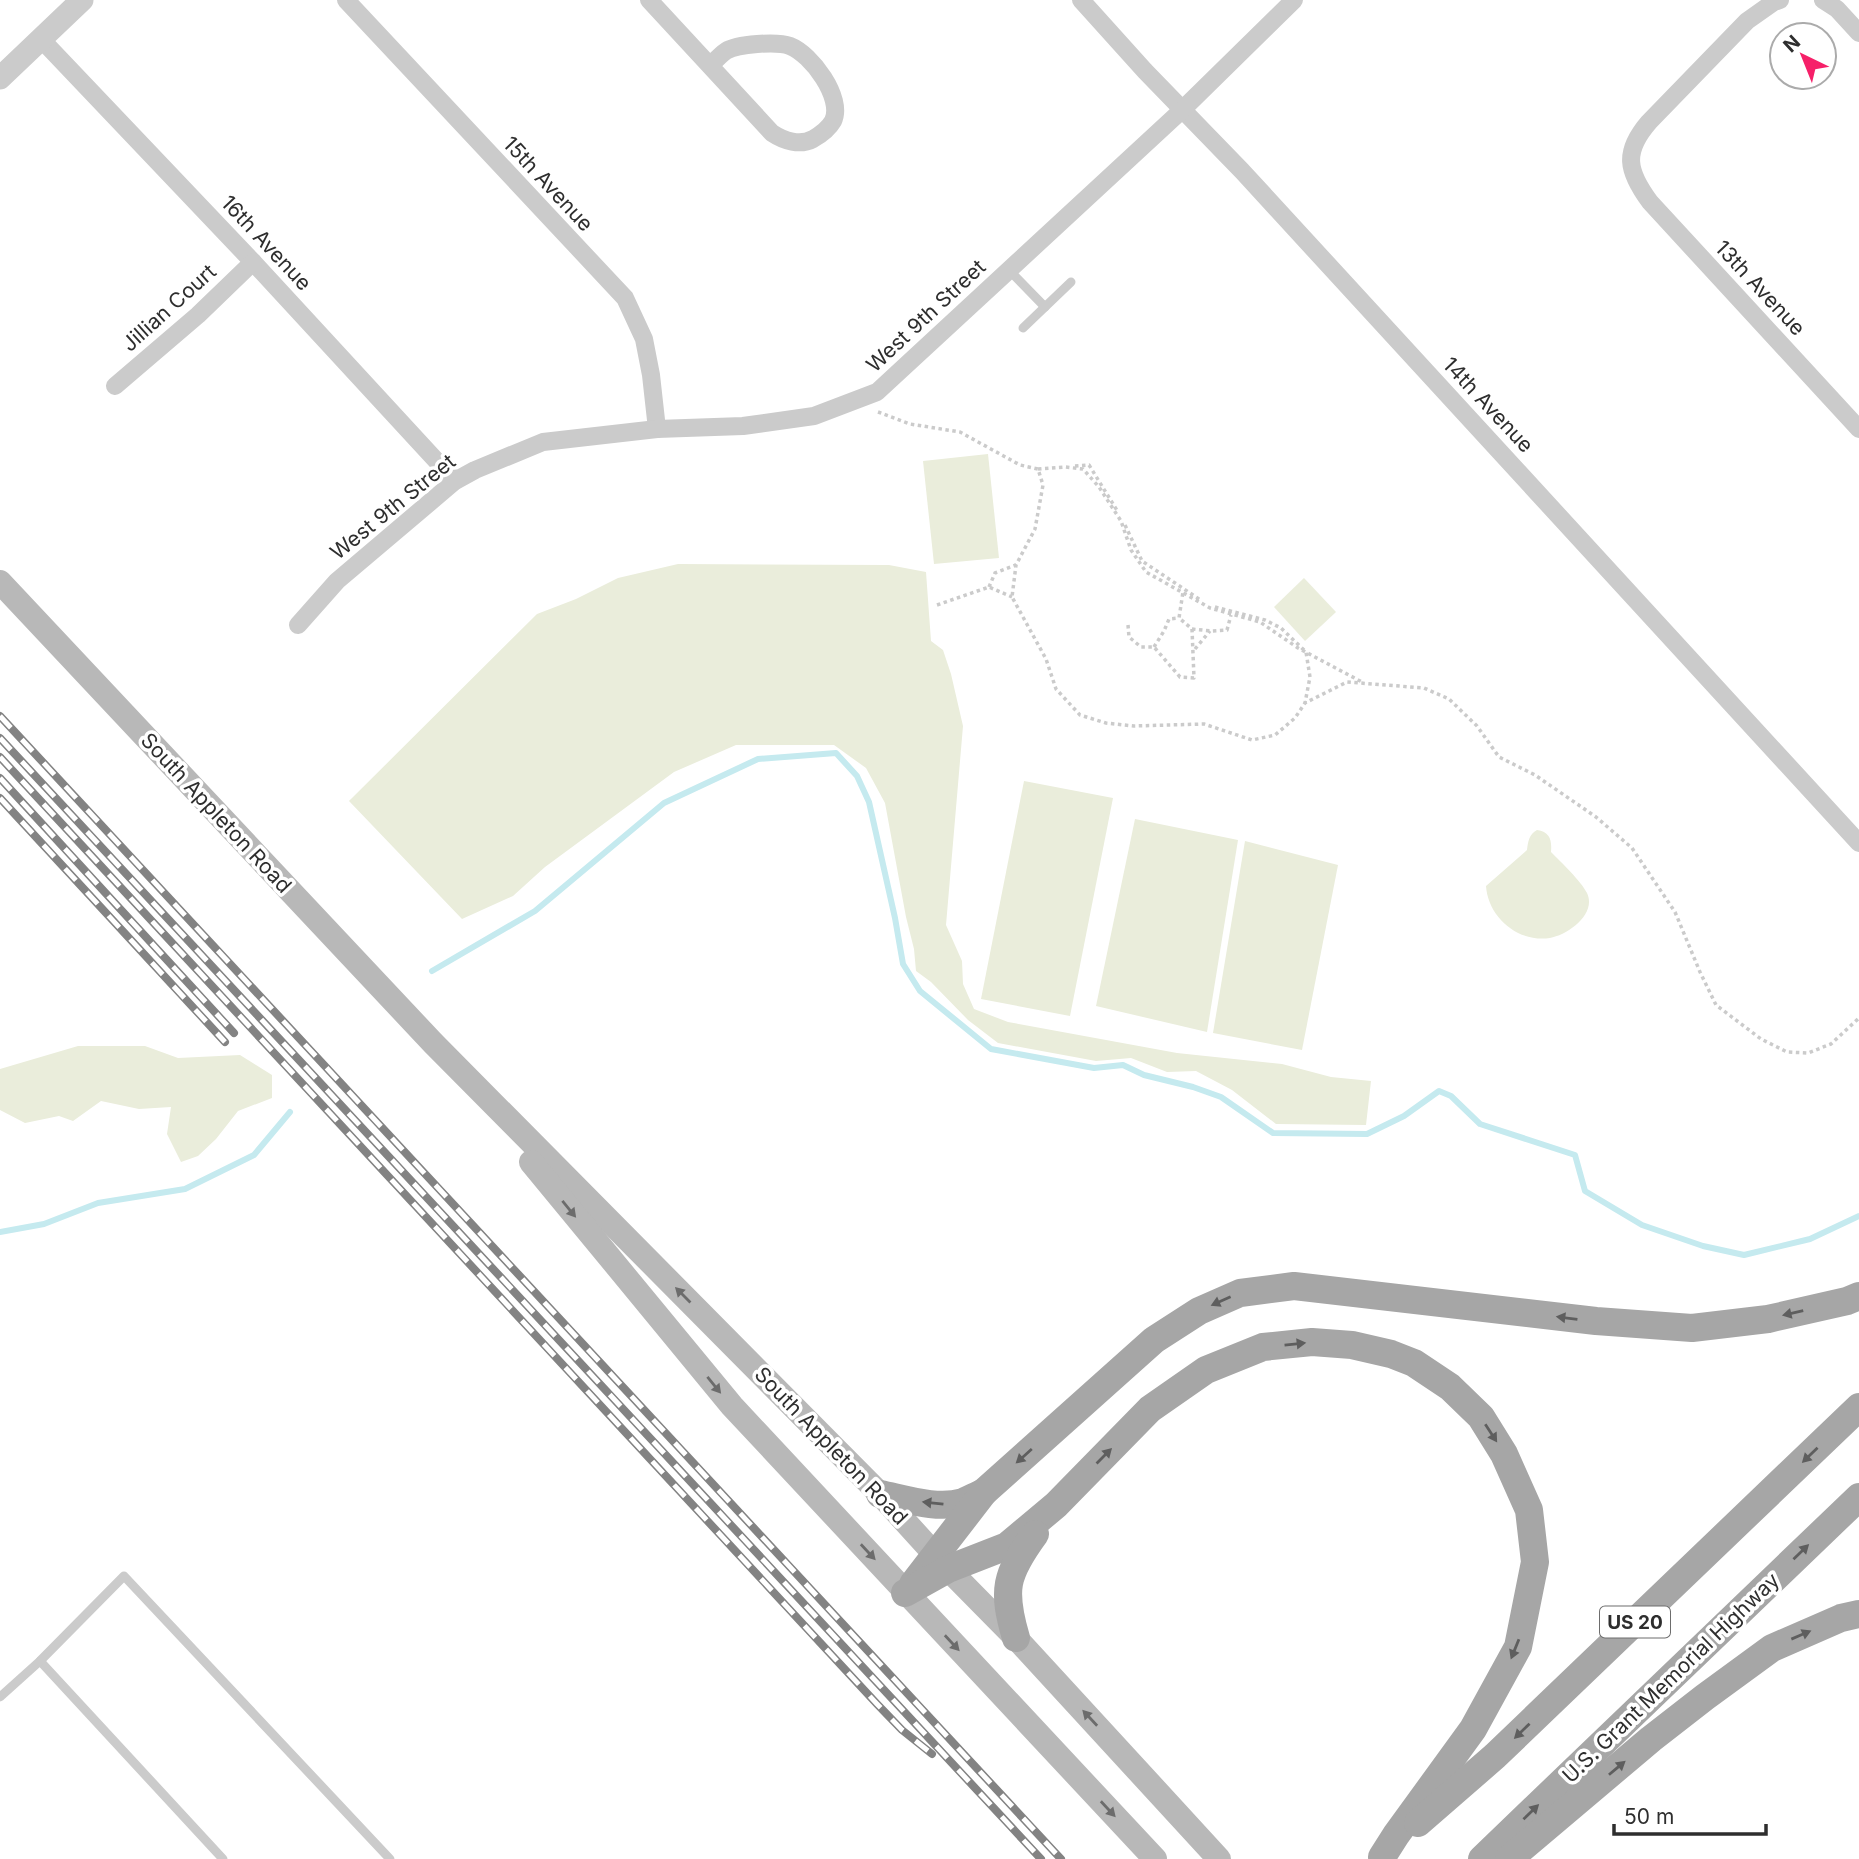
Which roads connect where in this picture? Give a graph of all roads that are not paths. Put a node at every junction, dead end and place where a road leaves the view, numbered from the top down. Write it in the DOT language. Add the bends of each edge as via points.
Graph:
graph roads {
  1 [pos="82,0"];
  2 [pos="346,0"];
  3 [pos="649,0"];
  4 [pos="1081,0"];
  5 [pos="1294,0"];
  6 [pos="1780,0"];
  7 [pos="1823,0"];
  8 [pos="1859,33"];
  9 [pos="41,39"];
  10 [pos="710,66"];
  11 [pos="0,78"];
  12 [pos="1182,110"];
  13 [pos="253,262"];
  14 [pos="1009,270"];
  15 [pos="1071,282"];
  16 [pos="1045,307"];
  17 [pos="1023,328"];
  18 [pos="115,386"];
  19 [pos="657,429"];
  20 [pos="1859,429"];
  21 [pos="455,481"];
  22 [pos="0,582"];
  23 [pos="298,625"];
  24 [pos="1859,843"];
  25 [pos="433,1043"];
  26 [pos="1859,1296"];
  27 [pos="1859,1407"];
  28 [pos="984,1492"];
  29 [pos="880,1494"];
  30 [pos="1859,1497"];
  31 [pos="1056,1505"];
  32 [pos="942,1562"];
  33 [pos="905,1593"];
  34 [pos="1859,1614"];
  35 [pos="1016,1638"];
  36 [pos="40,1661"];
  37 [pos="0,1697"];
  38 [pos="1381,1858"];
  39 [pos="223,1859"];
  40 [pos="390,1859"];
  41 [pos="1155,1859"];
  42 [pos="1219,1859"];
  43 [pos="1482,1859"];
  44 [pos="1509,1859"];
  1 -- 9 [label="street"];
  2 -- 19 [label="street, 15th Avenue" via="625,298 644,339"];
  3 -- 10 [label="street"];
  4 -- 12 [label="street, 14th Avenue"];
  5 -- 12 [label="street, West 9th Street"];
  6 -- 20 [label="street, 13th Avenue" via="1747,21 1639,134 1630,164 1650,202"];
  7 -- 8 [label="street"];
  9 -- 11 [label="street"];
  9 -- 13 [label="street, 16th Avenue"];
  10 -- 10 [label="street" via="782,140 808,142 834,120 831,92 823,75 790,46 771,43 728,50"];
  12 -- 14 [label="street, West 9th Street"];
  12 -- 24 [label="street, 14th Avenue"];
  13 -- 18 [label="street, Jillian Court"];
  13 -- 21 [label="street, 16th Avenue"];
  14 -- 16 [label="lane"];
  14 -- 19 [label="street, West 9th Street" via="877,392 814,416 743,426"];
  15 -- 16 [label="lane"];
  16 -- 17 [label="lane"];
  19 -- 21 [label="street, West 9th Street" via="543,442"];
  21 -- 23 [label="street, West 9th Street" via="337,581"];
  22 -- 25 [label="main road, South Appleton Road"];
  29 -- 25 [label="main road, South Appleton Road, one-way"];
  25 -- 33 [label="main road, South Appleton Road, one-way" via="732,1406"];
  26 -- 28 [label="main road, one-way" via="1768,1319 1692,1328 1294,1286 1240,1293 1199,1311 1154,1340"];
  27 -- 38 [label="main road, US 20, one-way" via="1495,1756"];
  28 -- 29 [label="main road, one-way" via="947,1504"];
  28 -- 32 [label="main road"];
  29 -- 32 [label="main road, South Appleton Road"];
  43 -- 30 [label="main road, U.S. Grant Memorial Highway / US 20, one-way"];
  31 -- 32 [label="main road" via="1007,1546"];
  31 -- 35 [label="main road" via="1014,1564 1007,1588"];
  31 -- 38 [label="main road, one-way" via="1150,1409 1206,1370 1263,1347 1312,1342 1391,1354 1450,1387 1481,1417 1529,1510 1535,1562 1518,1647 1473,1729"];
  32 -- 33 [label="main road"];
  32 -- 35 [label="main road, South Appleton Road"];
  33 -- 41 [label="main road, South Appleton Road, one-way"];
  44 -- 34 [label="main road, one-way" via="1651,1740 1772,1648"];
  42 -- 35 [label="main road, South Appleton Road, one-way"];
  36 -- 37 [label="lane"];
  36 -- 39 [label="lane"];
  36 -- 40 [label="lane" via="124,1576"];
}
